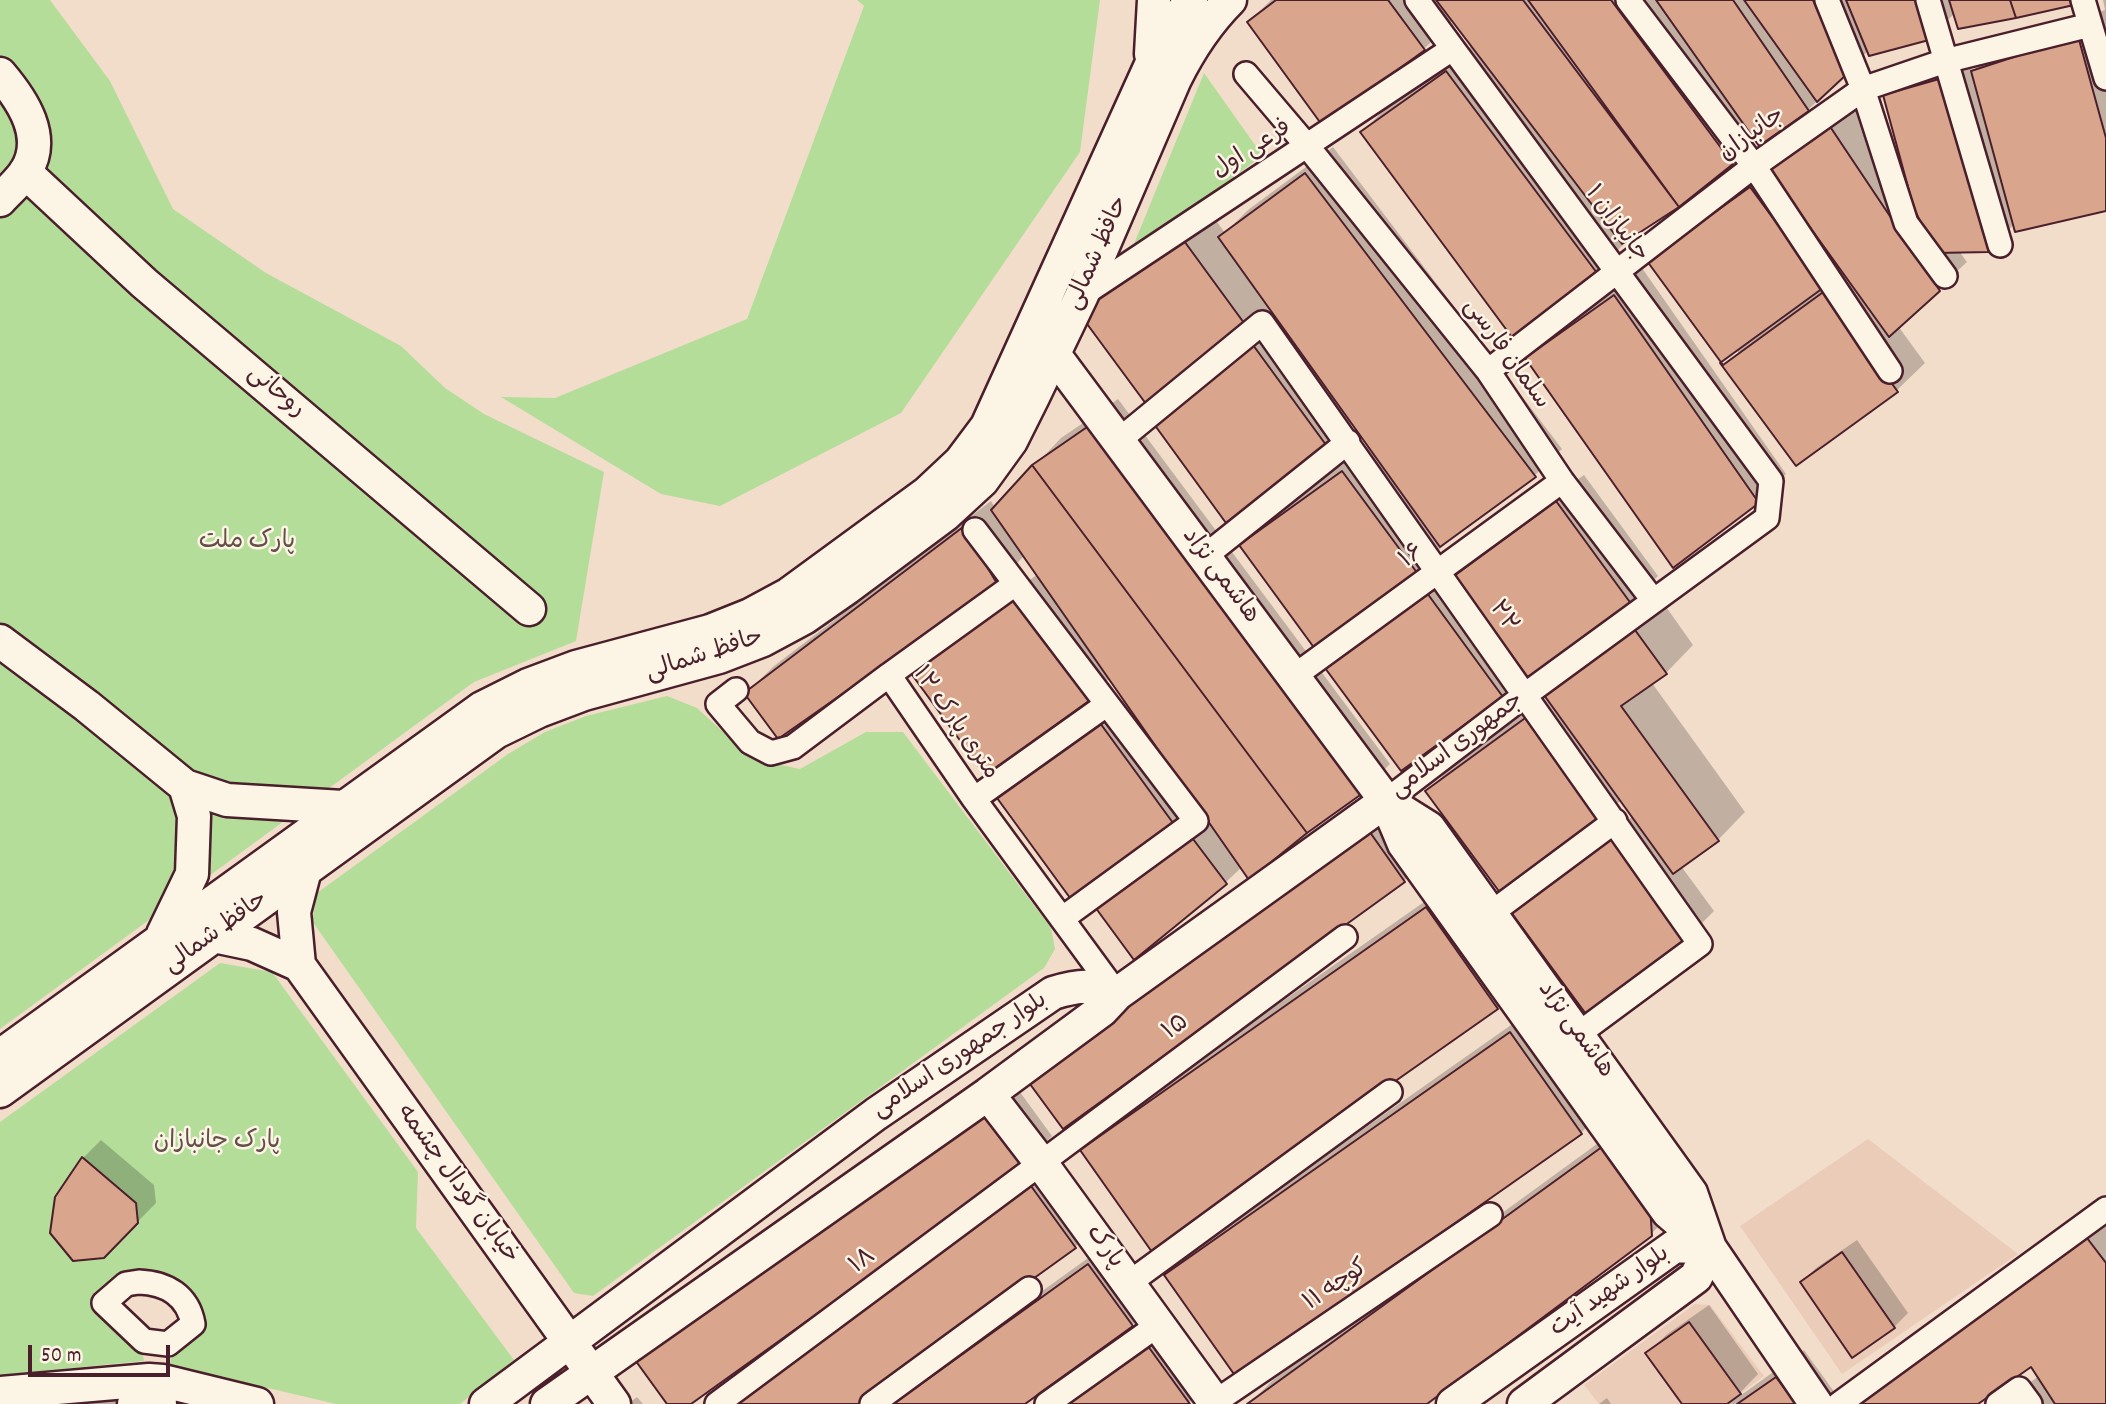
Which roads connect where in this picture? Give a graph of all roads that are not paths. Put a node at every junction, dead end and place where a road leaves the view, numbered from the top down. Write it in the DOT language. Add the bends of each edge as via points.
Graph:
graph roads {
  1 [pos="1154,0"];
  2 [pos="1191,0"];
  3 [pos="1230,0"];
  4 [pos="1417,0"];
  5 [pos="1628,0"];
  6 [pos="1828,0"];
  7 [pos="1928,0"];
  8 [pos="2082,0"];
  9 [pos="2090,25"];
  10 [pos="1452,49"];
  11 [pos="1945,61"];
  12 [pos="1150,67"];
  13 [pos="0,74"];
  14 [pos="1246,74"];
  15 [pos="2106,79"];
  16 [pos="1863,89"];
  17 [pos="1308,147"];
  18 [pos="1754,166"];
  19 [pos="26,172"];
  20 [pos="0,200"];
  21 [pos="2000,245"];
  22 [pos="1617,271"];
  23 [pos="1945,276"];
  24 [pos="1082,295"];
  25 [pos="1053,353"];
  26 [pos="1488,371"];
  27 [pos="1891,371"];
  28 [pos="1118,441"];
  29 [pos="1348,442"];
  30 [pos="1562,481"];
  31 [pos="1771,481"];
  32 [pos="975,530"];
  33 [pos="1204,557"];
  34 [pos="1438,572"];
  35 [pos="1015,584"];
  36 [pos="1653,600"];
  37 [pos="529,609"];
  38 [pos="0,641"];
  39 [pos="888,675"];
  40 [pos="1293,677"];
  41 [pos="736,690"];
  42 [pos="1525,695"];
  43 [pos="1106,705"];
  44 [pos="186,786"];
  45 [pos="974,799"];
  46 [pos="1386,802"];
  47 [pos="343,807"];
  48 [pos="1615,821"];
  49 [pos="305,870"];
  50 [pos="1490,914"];
  51 [pos="1063,918"];
  52 [pos="214,936"];
  53 [pos="1345,937"];
  54 [pos="161,939"];
  55 [pos="299,965"];
  56 [pos="1117,994"];
  57 [pos="1577,1035"];
  58 [pos="0,1056"];
  59 [pos="0,1091"];
  60 [pos="1390,1092"];
  61 [pos="988,1094"];
  62 [pos="1041,1163"];
  63 [pos="2106,1209"];
  64 [pos="1490,1215"];
  65 [pos="1710,1248"];
  66 [pos="1129,1283"];
  67 [pos="1030,1289"];
  68 [pos="1158,1325"];
  69 [pos="570,1343"];
  70 [pos="156,1344"];
  71 [pos="591,1372"];
  72 [pos="0,1393"];
  73 [pos="161,1393"];
  74 [pos="2024,1397"];
  75 [pos="1214,1403"];
  76 [pos="134,1404"];
  77 [pos="257,1404"];
  78 [pos="486,1404"];
  79 [pos="547,1404"];
  80 [pos="614,1404"];
  81 [pos="717,1404"];
  82 [pos="872,1404"];
  83 [pos="1047,1404"];
  84 [pos="1453,1404"];
  85 [pos="1524,1404"];
  86 [pos="1816,1404"];
  87 [pos="1839,1404"];
  88 [pos="1998,1404"];
  1 -- 12 [label="main road"];
  2 -- 12 [label="main road, حافظ شمالی"];
  3 -- 24 [label="main road, حافظ شمالی" via="1192,46 1175,79"];
  4 -- 10 [label="street, جانبازان ۱"];
  5 -- 18 [label="street"];
  6 -- 16 [label="street"];
  7 -- 11 [label="street"];
  8 -- 9 [label="street"];
  9 -- 11 [label="street, جانبازان"];
  9 -- 15 [label="street"];
  10 -- 17 [label="street, فرعی اول"];
  10 -- 22 [label="street, جانبازان ۱"];
  11 -- 16 [label="street, جانبازان"];
  11 -- 21 [label="street"];
  12 -- 47 [label="main road, حافظ شمالی" via="987,426 960,462 927,494 789,594 750,615 528,685 482,708"];
  13 -- 19 [label="main road" via="32,120 35,149"];
  14 -- 17 [label="street, سلمان فارسی"];
  16 -- 18 [label="street, جانبازان"];
  16 -- 23 [label="street" via="1906,223"];
  17 -- 24 [label="street, فرعی اول"];
  17 -- 26 [label="street, سلمان فارسی"];
  18 -- 22 [label="street, جانبازان"];
  18 -- 27 [label="street"];
  19 -- 20 [label="main road"];
  19 -- 37 [label="main road, روحانی" via="144,282"];
  22 -- 26 [label="street, جانبازان"];
  22 -- 31 [label="street, جانبازان ۱"];
  24 -- 25 [label="main road, حافظ شمالی"];
  25 -- 28 [label="main road, هاشمی نژاد"];
  25 -- 49 [label="main road, حافظ شمالی" via="1011,441 982,481 847,589 763,640 719,657 584,694 496,732"];
  26 -- 30 [label="street, سلمان فارسی"];
  28 -- 29 [label="street, ۲۲" via="1262,323"];
  28 -- 33 [label="main road, هاشمی نژاد"];
  29 -- 33 [label="street"];
  29 -- 34 [label="street, ۲۲"];
  30 -- 34 [label="street, ۱۶"];
  30 -- 36 [label="street, سلمان فارسی"];
  31 -- 36 [label="street, جمهوری اسلامی" via="1767,518"];
  32 -- 35 [label="street"];
  33 -- 40 [label="main road, هاشمی نژاد"];
  34 -- 40 [label="street, ۱۶"];
  34 -- 42 [label="street, ۲۲"];
  35 -- 39 [label="street"];
  35 -- 43 [label="street"];
  36 -- 42 [label="street, جمهوری اسلامی"];
  38 -- 44 [label="main road"];
  39 -- 41 [label="street, ۱۲ متری پارک" via="793,747 771,753 750,742 718,704"];
  39 -- 45 [label="street, ۱۲ متری پارک"];
  40 -- 46 [label="main road, هاشمی نژاد"];
  42 -- 46 [label="street, جمهوری اسلامی"];
  42 -- 48 [label="street, ۲۲"];
  43 -- 45 [label="street"];
  43 -- 51 [label="street" via="1196,821"];
  44 -- 47 [label="main road" via="227,800"];
  44 -- 54 [label="main road" via="194,816 192,874"];
  45 -- 51 [label="street, ۱۲ متری پارک"];
  46 -- 50 [label="main road, هاشمی نژاد" via="1429,828"];
  46 -- 56 [label="main road, جمهوری اسلامی"];
  46 -- 65 [label="main road, هاشمی نژاد" via="1404,844 1668,1212"];
  47 -- 54 [label="main road, حافظ شمالی"];
  48 -- 50 [label="street"];
  48 -- 57 [label="street, ۲۲" via="1700,944"];
  49 -- 52 [label="main road, حافظ شمالی"];
  49 -- 55 [label="main road" via="294,912"];
  50 -- 57 [label="main road, هاشمی نژاد"];
  51 -- 56 [label="street, ۱۲ متری پارک"];
  52 -- 55 [label="main road" via="252,944"];
  52 -- 59 [label="main road, حافظ شمالی"];
  53 -- 62 [label="street, ۱۵"];
  54 -- 58 [label="main road, حافظ شمالی"];
  55 -- 69 [label="main road, خیابان گودال چشمه"];
  56 -- 61 [label="main road, بلوار جمهوری اسلامی" via="1091,1019"];
  56 -- 69 [label="main road, بلوار جمهوری اسلامی" via="1098,986 1054,993 876,1114"];
  57 -- 65 [label="main road, هاشمی نژاد" via="1691,1193"];
  60 -- 66 [label="street"];
  61 -- 62 [label="main road, پارک"];
  61 -- 71 [label="main road, بلوار جمهوری اسلامی"];
  62 -- 66 [label="main road, پارک"];
  62 -- 81 [label="street, ۱۸"];
  63 -- 87 [label="street"];
  64 -- 75 [label="street, کوچه ۱۱"];
  65 -- 84 [label="main road, بلوار شهید آیت" via="1675,1246"];
  65 -- 85 [label="main road, بلوار شهید آیت" via="1696,1277"];
  65 -- 86 [label="main road, هاشمی نژاد"];
  66 -- 68 [label="main road, پارک"];
  67 -- 82 [label="street"];
  68 -- 75 [label="main road, پارک"];
  68 -- 83 [label="street"];
  69 -- 71 [label="main road, خیابان گودال چشمه"];
  69 -- 78 [label="main road, بلوار جمهوری اسلامی"];
  70 -- 73 [label="street"];
  71 -- 79 [label="main road, بلوار جمهوری اسلامی"];
  71 -- 80 [label="main road, خیابان گودال چشمه"];
  72 -- 73 [label="main road" via="149,1380"];
  73 -- 76 [label="main road"];
  73 -- 77 [label="main road"];
  74 -- 88 [label="street"];
}
